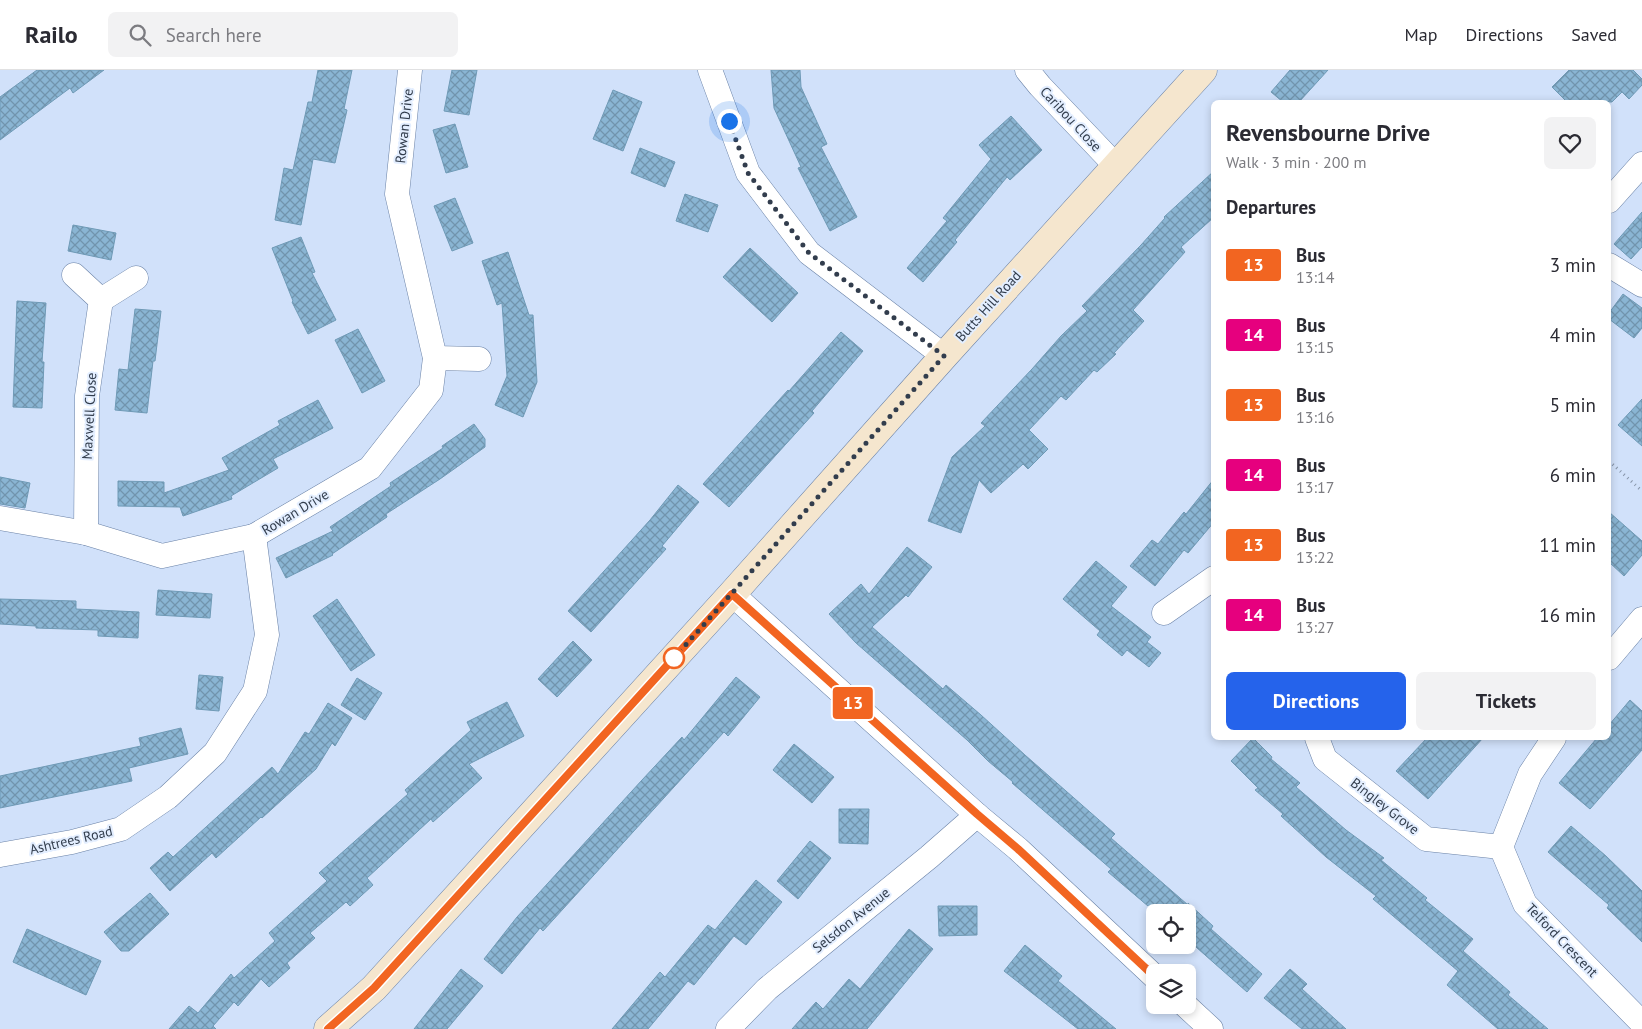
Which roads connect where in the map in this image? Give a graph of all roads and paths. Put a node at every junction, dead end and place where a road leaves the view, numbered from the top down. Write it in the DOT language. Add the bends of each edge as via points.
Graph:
graph roads {
  1 [pos="410,70"];
  2 [pos="710,70"];
  3 [pos="1027,70"];
  4 [pos="1203,70"];
  5 [pos="1116,166"];
  6 [pos="1640,166"];
  7 [pos="1611,199"];
  8 [pos="1611,265"];
  9 [pos="74,275"];
  10 [pos="136,278"];
  11 [pos="1642,285"];
  12 [pos="101,300"];
  13 [pos="944,356"];
  14 [pos="435,358"];
  15 [pos="479,360"];
  16 [pos="1611,463"];
  17 [pos="1642,491"];
  18 [pos="0,518"];
  19 [pos="86,533"];
  20 [pos="254,536"];
  21 [pos="1211,580"];
  22 [pos="732,594"];
  23 [pos="1164,613"];
  24 [pos="1642,620"];
  25 [pos="1611,656"];
  26 [pos="1318,740"];
  27 [pos="1553,740"];
  28 [pos="977,814"];
  29 [pos="1501,847"];
  30 [pos="0,855"];
  31 [pos="1146,969"];
  32 [pos="1195,1014"];
  33 [pos="1642,1023"];
  34 [pos="328,1029"];
  35 [pos="728,1029"];
  36 [pos="1211,1029"];
  1 -- 14 [label="street, Rowan Drive" via="397,194"];
  2 -- 13 [label="street" via="748,173 809,253"];
  3 -- 5 [label="street, Caribou Close"];
  4 -- 5 [label="street, Butts Hill Road"];
  5 -- 13 [label="street, Butts Hill Road"];
  6 -- 7 [label="street"];
  8 -- 11 [label="street"];
  9 -- 12 [label="street"];
  10 -- 12 [label="street"];
  12 -- 19 [label="street, Maxwell Close" via="87,396"];
  13 -- 22 [label="street, Butts Hill Road"];
  14 -- 15 [label="street"];
  14 -- 20 [label="street, Rowan Drive" via="431,390 370,468"];
  16 -- 17 [label="path"];
  18 -- 19 [label="street, Rowan Drive"];
  19 -- 20 [label="street, Rowan Drive" via="162,556"];
  20 -- 30 [label="street, Ashtrees Road" via="268,636 255,690 215,753 168,797 121,829"];
  21 -- 23 [label="street"];
  22 -- 28 [label="street"];
  22 -- 34 [label="street, Butts Hill Road" via="374,988"];
  24 -- 25 [label="street"];
  26 -- 29 [label="street, Bingley Grove" via="1325,759 1426,839"];
  27 -- 29 [label="street" via="1530,774"];
  28 -- 31 [label="street"];
  28 -- 35 [label="street, Selsdon Avenue" via="766,989"];
  29 -- 33 [label="street, Telford Crescent" via="1525,904"];
  32 -- 36 [label="street"];
}
